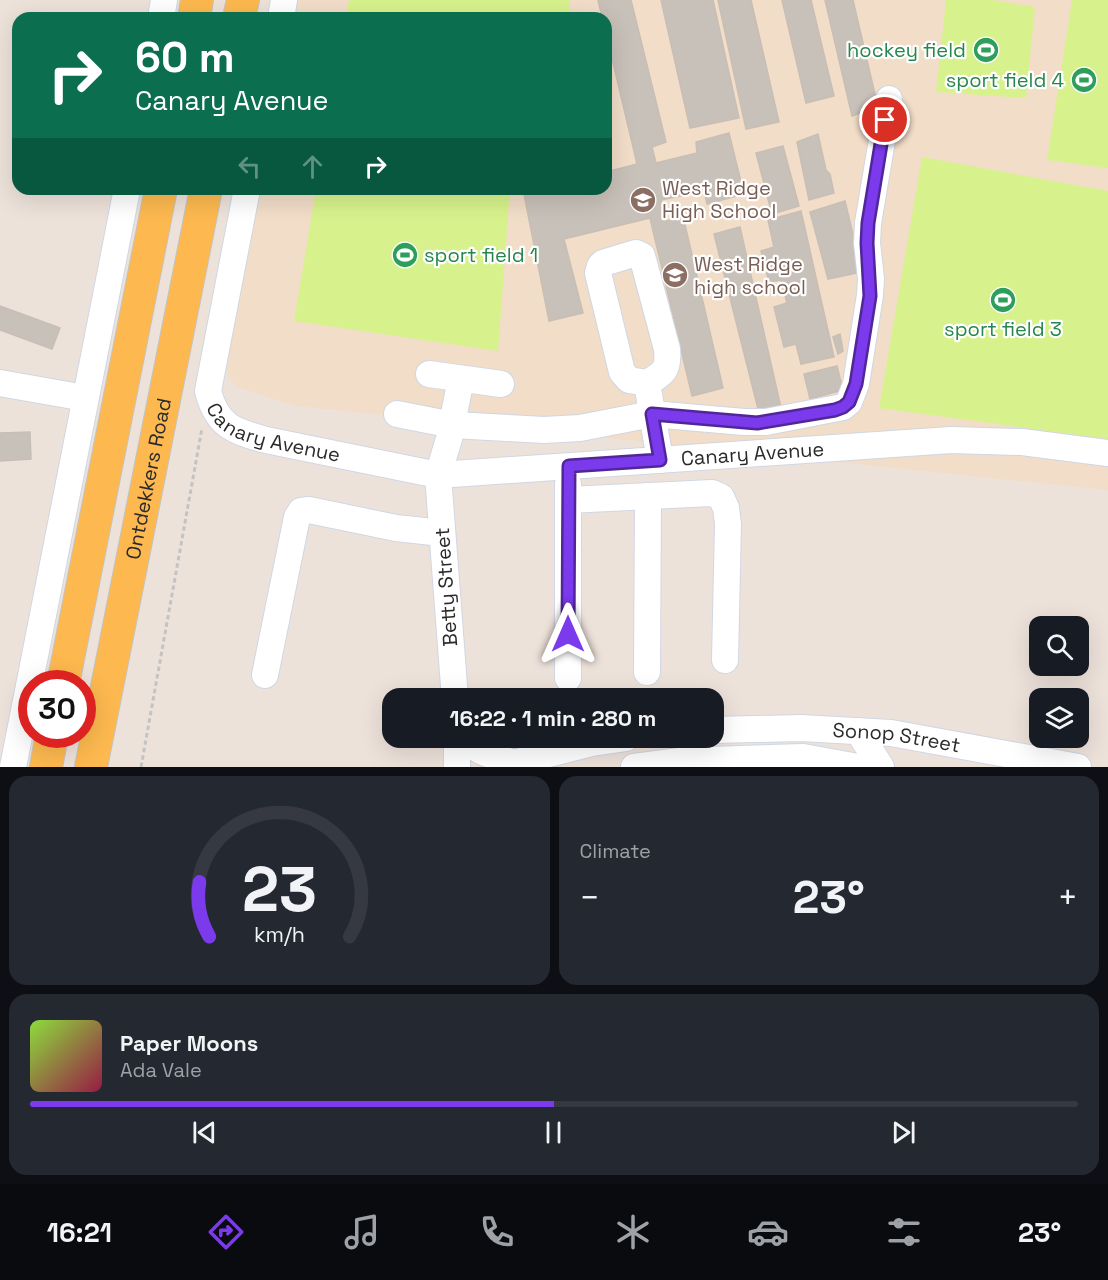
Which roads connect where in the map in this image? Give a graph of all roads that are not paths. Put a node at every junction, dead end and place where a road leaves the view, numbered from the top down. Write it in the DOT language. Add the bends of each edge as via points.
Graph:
graph roads {
  1 [pos="889,99"];
  2 [pos="126,195"];
  3 [pos="160,195"];
  4 [pos="205,195"];
  5 [pos="247,195"];
  6 [pos="429,374"];
  7 [pos="461,378"];
  8 [pos="0,383"];
  9 [pos="647,383"];
  10 [pos="501,384"];
  11 [pos="85,398"];
  12 [pos="397,414"];
  13 [pos="652,414"];
  14 [pos="453,425"];
  15 [pos="1108,453"];
  16 [pos="660,460"];
  17 [pos="569,466"];
  18 [pos="438,475"];
  19 [pos="648,496"];
  20 [pos="568,500"];
  21 [pos="442,533"];
  22 [pos="725,660"];
  23 [pos="66,670"];
  24 [pos="647,672"];
  25 [pos="265,675"];
  26 [pos="568,678"];
  27 [pos="453,688"];
  28 [pos="724,730"];
  29 [pos="858,731"];
  30 [pos="909,737"];
  31 [pos="50,748"];
  32 [pos="457,748"];
  33 [pos="474,748"];
  34 [pos="575,748"];
  35 [pos="512,766"];
  36 [pos="851,766"];
  37 [pos="13,767"];
  38 [pos="46,767"];
  39 [pos="91,767"];
  40 [pos="457,767"];
  41 [pos="634,767"];
  42 [pos="881,767"];
  43 [pos="886,767"];
  44 [pos="1077,767"];
  1 -- 13 [label="street" via="868,223 870,296 856,384 849,402 835,410 757,423"];
  2 -- 11 [label="street"];
  3 -- 23 [label="main road"];
  4 -- 39 [label="main road, Ontdekkers Road"];
  5 -- 18 [label="street, Canary Avenue" via="208,391 213,408 222,421 240,433"];
  6 -- 7 [label="street"];
  7 -- 10 [label="street"];
  7 -- 14 [label="street"];
  8 -- 11 [label="street"];
  9 -- 9 [label="street" via="629,380 622,372 598,273 603,263 636,254 642,256 667,349 666,368"];
  9 -- 13 [label="street"];
  11 -- 37 [label="street"];
  12 -- 14 [label="street"];
  13 -- 14 [label="street" via="571,429"];
  13 -- 16 [label="street"];
  14 -- 18 [label="street"];
  15 -- 16 [label="street, Canary Avenue" via="1022,442 951,440"];
  16 -- 17 [label="street, Canary Avenue"];
  17 -- 18 [label="street, Canary Avenue"];
  17 -- 20 [label="street"];
  18 -- 21 [label="street, Betty Street"];
  19 -- 20 [label="street"];
  19 -- 22 [label="street" via="712,493 721,497 728,524"];
  19 -- 24 [label="street"];
  20 -- 26 [label="street"];
  21 -- 25 [label="street" via="301,511"];
  21 -- 27 [label="street, Betty Street"];
  28 -- 29 [label="street, Sonop Street"];
  29 -- 30 [label="street, Sonop Street"];
  29 -- 42 [label="street"];
  30 -- 43 [label="street"];
  30 -- 44 [label="street, Sonop Street"];
  31 -- 38 [label="main road"];
  32 -- 40 [label="street"];
  33 -- 35 [label="street"];
  34 -- 35 [label="street"];
  36 -- 41 [label="street, Sonop Street" via="803,757 680,760"];
}
